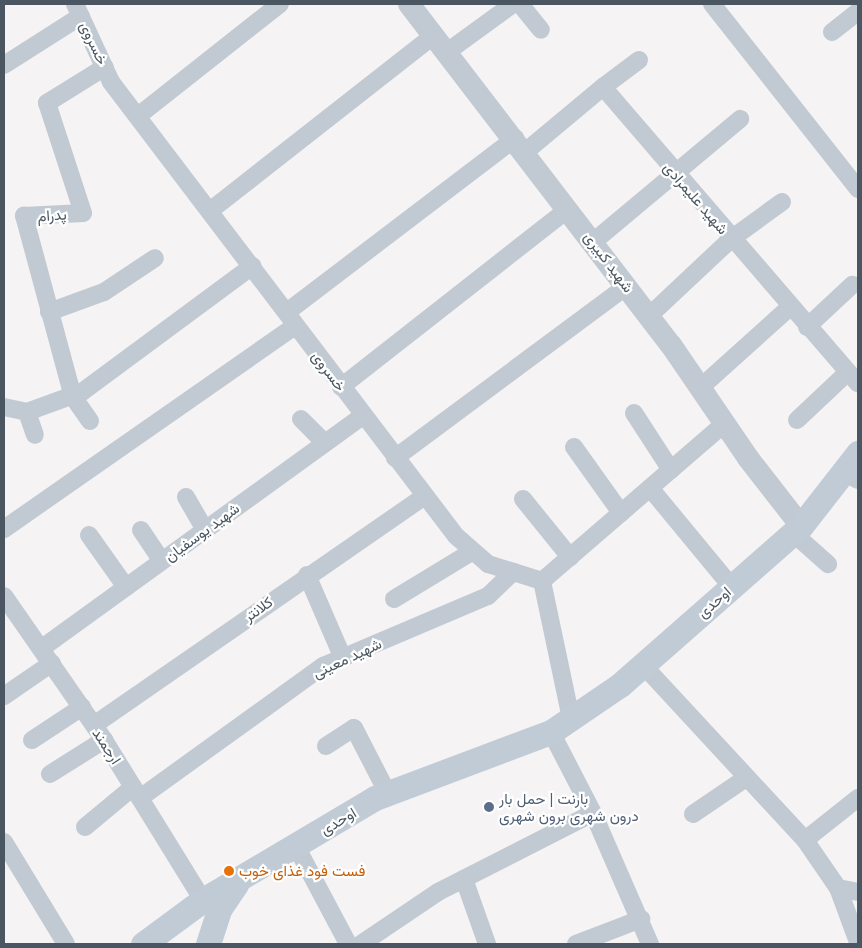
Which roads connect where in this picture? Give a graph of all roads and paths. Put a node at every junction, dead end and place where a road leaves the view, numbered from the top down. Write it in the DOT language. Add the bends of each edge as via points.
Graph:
graph roads {
  1 [pos="280,4"];
  2 [pos="409,4"];
  3 [pos="513,4"];
  4 [pos="520,4"];
  5 [pos="712,4"];
  6 [pos="78,7"];
  7 [pos="858,12"];
  8 [pos="541,30"];
  9 [pos="832,32"];
  10 [pos="440,43"];
  11 [pos="639,60"];
  12 [pos="4,65"];
  13 [pos="105,67"];
  14 [pos="603,87"];
  15 [pos="138,116"];
  16 [pos="740,119"];
  17 [pos="520,145"];
  18 [pos="676,176"];
  19 [pos="858,189"];
  20 [pos="782,202"];
  21 [pos="568,209"];
  22 [pos="211,210"];
  23 [pos="731,238"];
  24 [pos="593,242"];
  25 [pos="155,258"];
  26 [pos="252,266"];
  27 [pos="852,285"];
  28 [pos="627,286"];
  29 [pos="790,307"];
  30 [pos="49,312"];
  31 [pos="648,316"];
  32 [pos="291,319"];
  33 [pos="807,327"];
  34 [pos="853,378"];
  35 [pos="341,387"];
  36 [pos="700,388"];
  37 [pos="73,397"];
  38 [pos="4,407"];
  39 [pos="27,412"];
  40 [pos="634,413"];
  41 [pos="362,416"];
  42 [pos="301,419"];
  43 [pos="797,420"];
  44 [pos="90,421"];
  45 [pos="725,423"];
  46 [pos="35,435"];
  47 [pos="325,443"];
  48 [pos="574,446"];
  49 [pos="395,458"];
  50 [pos="854,469"];
  51 [pos="671,470"];
  52 [pos="650,488"];
  53 [pos="425,496"];
  54 [pos="186,497"];
  55 [pos="524,499"];
  56 [pos="621,513"];
  57 [pos="4,529"];
  58 [pos="797,529"];
  59 [pos="141,530"];
  60 [pos="205,530"];
  61 [pos="89,535"];
  62 [pos="473,550"];
  63 [pos="570,557"];
  64 [pos="162,561"];
  65 [pos="828,564"];
  66 [pos="513,572"];
  67 [pos="307,575"];
  68 [pos="542,581"];
  69 [pos="126,587"];
  70 [pos="732,587"];
  71 [pos="4,596"];
  72 [pos="394,599"];
  73 [pos="42,648"];
  74 [pos="343,658"];
  75 [pos="52,663"];
  76 [pos="643,665"];
  77 [pos="4,696"];
  78 [pos="82,707"];
  79 [pos="94,725"];
  80 [pos="561,726"];
  81 [pos="32,740"];
  82 [pos="104,740"];
  83 [pos="326,746"];
  84 [pos="50,774"];
  85 [pos="746,778"];
  86 [pos="136,792"];
  87 [pos="388,794"];
  88 [pos="858,798"];
  89 [pos="593,813"];
  90 [pos="693,814"];
  91 [pos="85,827"];
  92 [pos="805,840"];
  93 [pos="4,842"];
  94 [pos="296,846"];
  95 [pos="464,879"];
  96 [pos="240,880"];
  97 [pos="838,888"];
  98 [pos="858,892"];
  99 [pos="203,900"];
  100 [pos="641,918"];
  101 [pos="153,942"];
  102 [pos="858,942"];
  103 [pos="66,944"];
  104 [pos="208,944"];
  105 [pos="348,944"];
  106 [pos="360,944"];
  107 [pos="487,944"];
  108 [pos="576,944"];
  109 [pos="650,944"];
  1 -- 15 [label="street"];
  2 -- 10 [label="street, شهید کبیری"];
  3 -- 10 [label="street"];
  4 -- 8 [label="street"];
  5 -- 19 [label="street"];
  6 -- 12 [label="street"];
  6 -- 13 [label="street, خسروی"];
  7 -- 9 [label="street"];
  10 -- 17 [label="street, شهید کبیری"];
  10 -- 22 [label="street"];
  11 -- 14 [label="street"];
  13 -- 15 [label="street, خسروی"];
  13 -- 30 [label="street, پدرام" via="47,104 82,213 24,216"];
  14 -- 17 [label="street"];
  14 -- 18 [label="street, شهید علیمرادی"];
  15 -- 22 [label="street, خسروی"];
  16 -- 18 [label="street"];
  17 -- 21 [label="street, شهید کبیری"];
  17 -- 32 [label="street"];
  18 -- 23 [label="street, شهید علیمرادی"];
  18 -- 24 [label="street"];
  20 -- 23 [label="street"];
  21 -- 24 [label="street, شهید کبیری"];
  21 -- 35 [label="street"];
  22 -- 26 [label="street, خسروی"];
  23 -- 29 [label="street, شهید علیمرادی"];
  23 -- 31 [label="street"];
  24 -- 28 [label="street, شهید کبیری"];
  25 -- 30 [label="street" via="104,292"];
  26 -- 32 [label="street, خسروی"];
  26 -- 37 [label="street"];
  27 -- 33 [label="street"];
  28 -- 31 [label="street, شهید کبیری"];
  28 -- 49 [label="street"];
  29 -- 33 [label="street, شهید علیمرادی"];
  29 -- 36 [label="street"];
  30 -- 37 [label="street, پدرام"];
  31 -- 36 [label="street, شهید کبیری"];
  32 -- 35 [label="street, خسروی"];
  32 -- 57 [label="street"];
  33 -- 34 [label="street, شهید علیمرادی"];
  34 -- 43 [label="street"];
  35 -- 41 [label="street, خسروی"];
  36 -- 45 [label="street, شهید کبیری"];
  37 -- 39 [label="street"];
  37 -- 44 [label="street, پدرام"];
  38 -- 39 [label="street"];
  39 -- 46 [label="street"];
  40 -- 51 [label="street"];
  41 -- 47 [label="street, شهید یوسفیان"];
  41 -- 49 [label="street, خسروی"];
  42 -- 47 [label="street"];
  45 -- 51 [label="street"];
  45 -- 58 [label="street, شهید کبیری"];
  47 -- 60 [label="street, شهید یوسفیان"];
  48 -- 56 [label="street"];
  49 -- 53 [label="street, خسروی"];
  50 -- 58 [label="main road, اوحدی"];
  51 -- 52 [label="street"];
  52 -- 56 [label="street"];
  52 -- 70 [label="street"];
  53 -- 62 [label="street, خسروی"];
  53 -- 67 [label="street, کلانتر"];
  54 -- 60 [label="street"];
  55 -- 63 [label="street"];
  56 -- 63 [label="street"];
  58 -- 65 [label="street"];
  58 -- 70 [label="main road, اوحدی"];
  59 -- 64 [label="street"];
  60 -- 64 [label="street, شهید یوسفیان"];
  61 -- 69 [label="street"];
  62 -- 66 [label="street, خسروی" via="488,564"];
  62 -- 72 [label="street"];
  63 -- 68 [label="street"];
  64 -- 69 [label="street, شهید یوسفیان"];
  66 -- 68 [label="street, خسروی"];
  66 -- 74 [label="street, شهید معینی" via="488,596"];
  67 -- 74 [label="street"];
  67 -- 79 [label="street, کلانتر"];
  68 -- 80 [label="street"];
  69 -- 73 [label="street, شهید یوسفیان"];
  70 -- 76 [label="main road, اوحدی"];
  71 -- 73 [label="street, ارجمند"];
  73 -- 75 [label="street, ارجمند"];
  74 -- 86 [label="street, شهید معینی" via="288,690"];
  75 -- 77 [label="street"];
  75 -- 78 [label="street, ارجمند"];
  76 -- 80 [label="main road, اوحدی"];
  76 -- 85 [label="street"];
  78 -- 79 [label="street, ارجمند"];
  78 -- 81 [label="street"];
  79 -- 82 [label="street, ارجمند"];
  80 -- 87 [label="main road, اوحدی"];
  80 -- 89 [label="street"];
  82 -- 84 [label="street"];
  82 -- 86 [label="street, ارجمند"];
  83 -- 87 [label="street" via="354,728"];
  85 -- 90 [label="street"];
  85 -- 92 [label="street"];
  86 -- 91 [label="street, شهید معینی"];
  86 -- 99 [label="street, ارجمند"];
  87 -- 94 [label="main road, اوحدی"];
  88 -- 92 [label="street"];
  89 -- 95 [label="street"];
  89 -- 100 [label="street"];
  92 -- 97 [label="street"];
  93 -- 103 [label="street"];
  94 -- 96 [label="main road, اوحدی"];
  94 -- 105 [label="street"];
  95 -- 106 [label="street"];
  95 -- 107 [label="street"];
  96 -- 99 [label="main road, اوحدی"];
  96 -- 104 [label="main road" via="220,908"];
  97 -- 98 [label="street"];
  97 -- 102 [label="street"];
  99 -- 101 [label="main road, اوحدی"];
  100 -- 108 [label="street"];
  100 -- 109 [label="street"];
}
